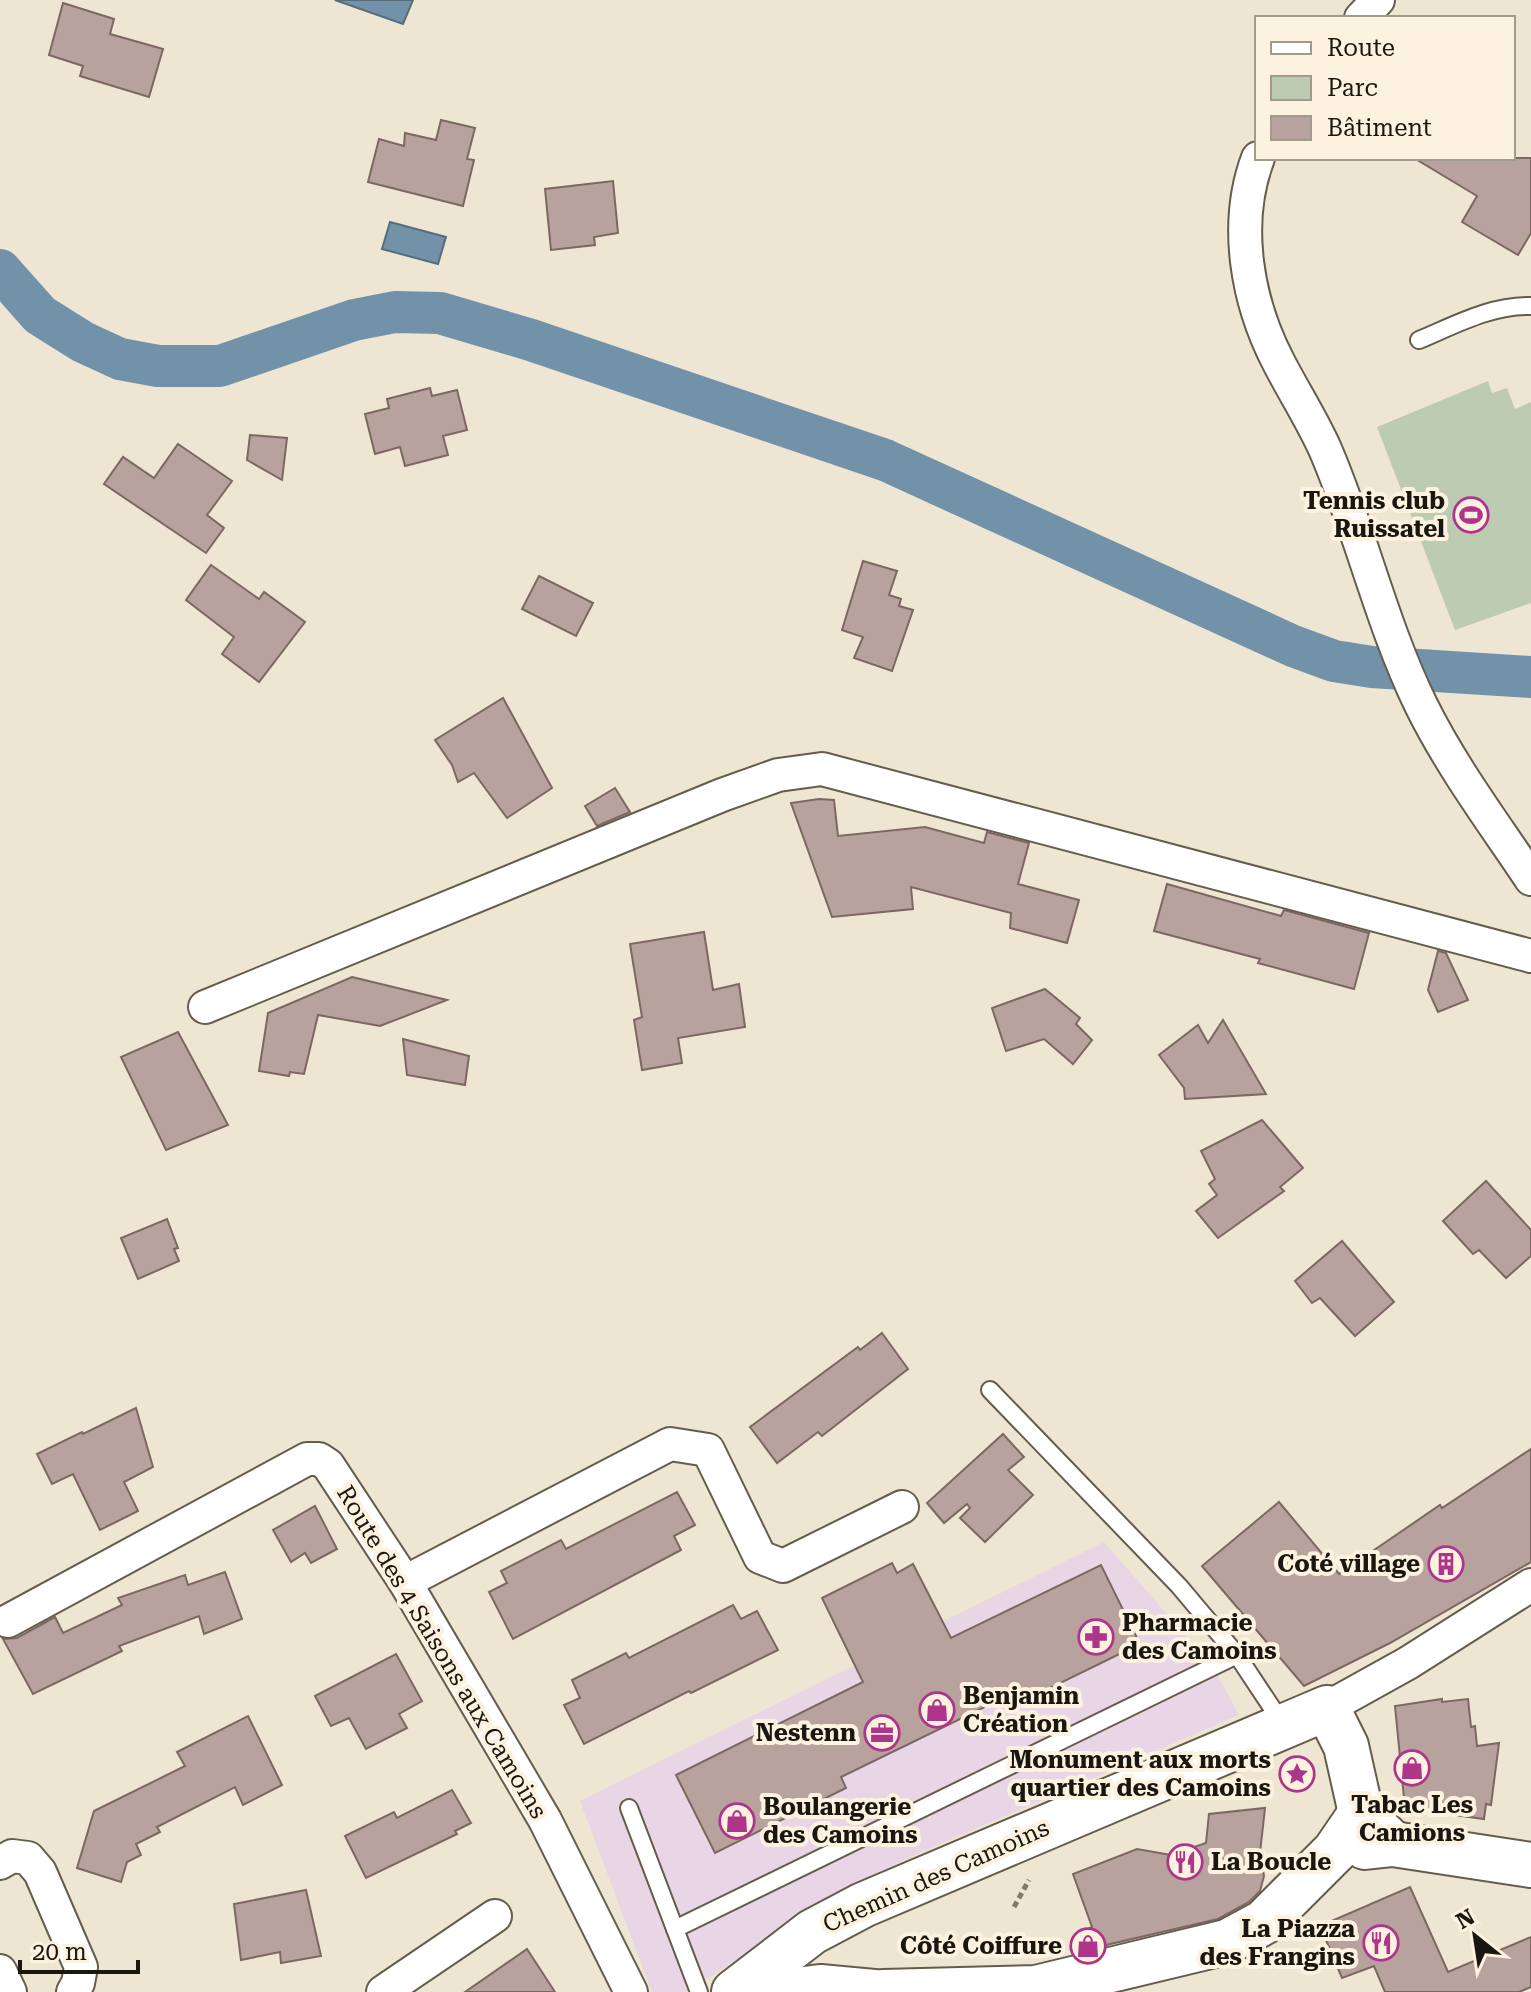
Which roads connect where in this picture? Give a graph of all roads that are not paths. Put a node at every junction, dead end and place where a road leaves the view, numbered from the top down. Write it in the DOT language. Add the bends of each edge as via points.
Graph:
graph roads {
  1 [pos="1378,0"];
  2 [pos="1363,16"];
  3 [pos="1258,160"];
  4 [pos="1531,306"];
  5 [pos="1419,340"];
  6 [pos="1531,879"];
  7 [pos="1531,956"];
  8 [pos="205,1007"];
  9 [pos="990,1390"];
  10 [pos="902,1507"];
  11 [pos="405,1582"];
  12 [pos="1531,1585"];
  13 [pos="8,1621"];
  14 [pos="1237,1655"];
  15 [pos="1327,1708"];
  16 [pos="1285,1728"];
  17 [pos="629,1808"];
  18 [pos="1361,1813"];
  19 [pos="1393,1844"];
  20 [pos="1335,1851"];
  21 [pos="0,1863"];
  22 [pos="1531,1865"];
  23 [pos="495,1916"];
  24 [pos="675,1929"];
  25 [pos="812,1932"];
  26 [pos="0,1971"];
  27 [pos="801,1989"];
  28 [pos="1036,1990"];
  29 [pos="10,1992"];
  30 [pos="73,1992"];
  31 [pos="383,1992"];
  32 [pos="631,1992"];
  33 [pos="699,1992"];
  34 [pos="734,1992"];
  35 [pos="874,1992"];
  36 [pos="883,1992"];
  1 -- 2 [label="street"];
  3 -- 6 [label="street" via="1247,203 1245,255 1254,300 1277,360 1324,449 1420,702 1446,751"];
  4 -- 5 [label="lane" via="1487,312"];
  7 -- 8 [label="street" via="822,769 778,775 722,795"];
  9 -- 14 [label="lane" via="1179,1586"];
  10 -- 11 [label="street" via="783,1566 760,1557 708,1450 670,1444"];
  11 -- 13 [label="street, Route des 4 Saisons aux Camoins" via="328,1465 307,1459"];
  11 -- 32 [label="street, Route des 4 Saisons aux Camoins" via="545,1820"];
  12 -- 15 [label="street"];
  14 -- 16 [label="lane"];
  14 -- 24 [label="lane"];
  15 -- 16 [label="street, Chemin des Camoins"];
  15 -- 18 [label="street" via="1346,1746"];
  16 -- 25 [label="street, Chemin des Camoins" via="1019,1836"];
  17 -- 24 [label="lane"];
  18 -- 19 [label="street"];
  18 -- 20 [label="street"];
  19 -- 20 [label="street"];
  19 -- 22 [label="street"];
  20 -- 28 [label="street" via="1264,1922 1227,1942"];
  21 -- 30 [label="street" via="12,1856 28,1858 40,1872 81,1967"];
  23 -- 31 [label="street"];
  24 -- 33 [label="lane"];
  25 -- 27 [label="street" via="803,1964 810,1978"];
  25 -- 34 [label="street, Chemin des Camoins"];
  26 -- 29 [label="street"];
  27 -- 35 [label="street"];
  28 -- 36 [label="street"];
}
